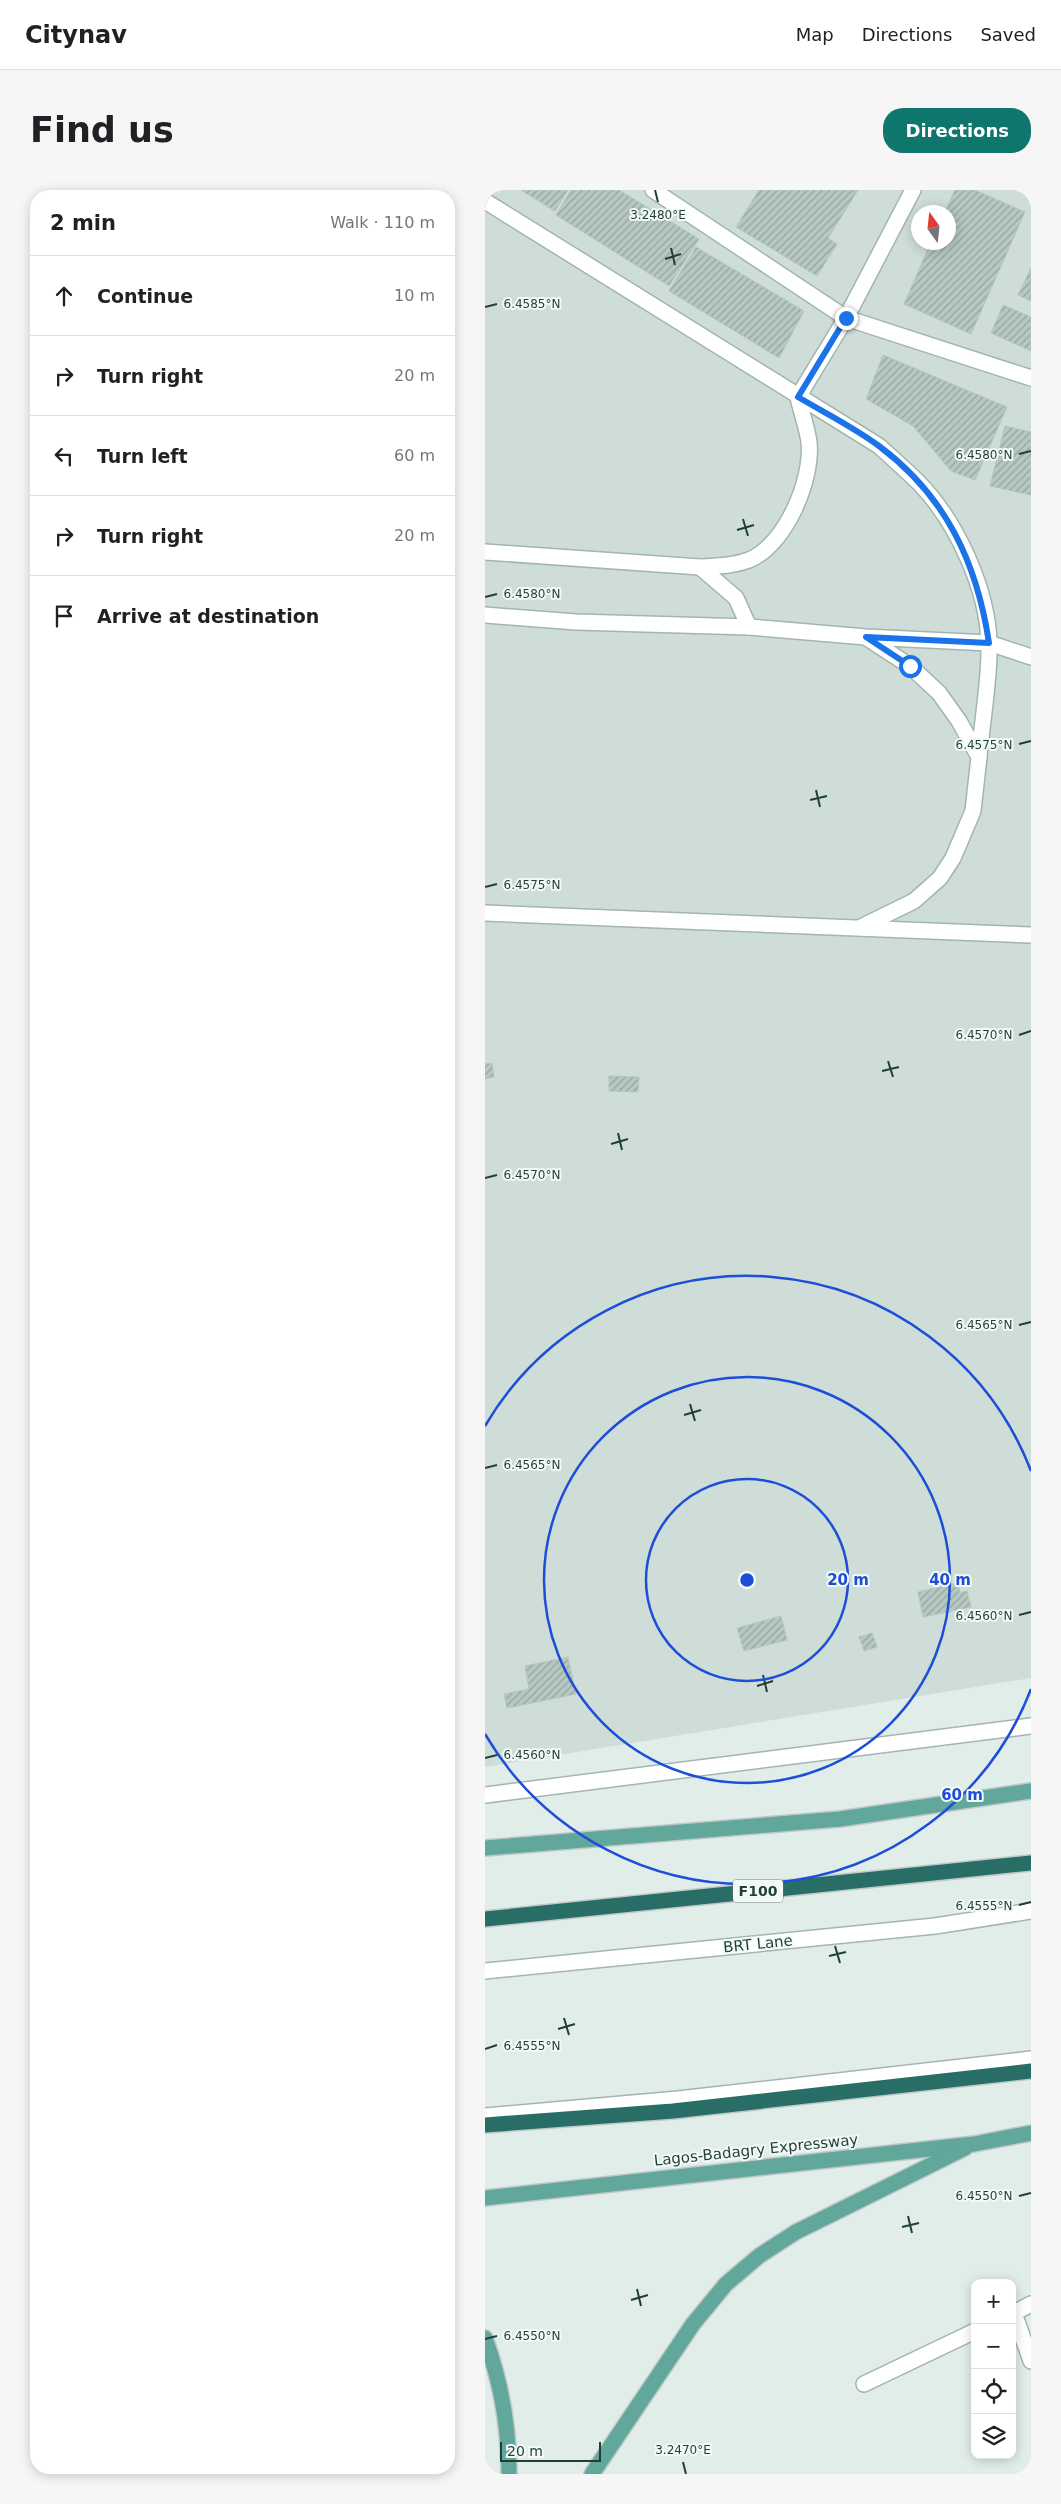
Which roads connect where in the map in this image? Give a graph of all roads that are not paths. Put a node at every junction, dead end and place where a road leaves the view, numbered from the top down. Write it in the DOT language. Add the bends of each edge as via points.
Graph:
graph roads {
  1 [pos="653,190"];
  2 [pos="913,190"];
  3 [pos="485,200"];
  4 [pos="846,318"];
  5 [pos="1031,378"];
  6 [pos="798,397"];
  7 [pos="485,552"];
  8 [pos="700,567"];
  9 [pos="485,615"];
  10 [pos="749,627"];
  11 [pos="866,637"];
  12 [pos="989,643"];
  13 [pos="1031,657"];
  14 [pos="979,757"];
  15 [pos="485,913"];
  16 [pos="860,928"];
  17 [pos="1031,935"];
  18 [pos="1031,1726"];
  19 [pos="1031,1791"];
  20 [pos="485,1795"];
  21 [pos="485,1848"];
  22 [pos="1031,1863"];
  23 [pos="1031,1911"];
  24 [pos="485,1919"];
  25 [pos="485,1971"];
  26 [pos="1031,2060"];
  27 [pos="1031,2071"];
  28 [pos="485,2116"];
  29 [pos="485,2125"];
  30 [pos="1031,2133"];
  31 [pos="974,2144"];
  32 [pos="485,2198"];
  33 [pos="1031,2304"];
  34 [pos="1016,2312"];
  35 [pos="1016,2321"];
  36 [pos="971,2333"];
  37 [pos="485,2338"];
  38 [pos="1031,2361"];
  39 [pos="864,2384"];
  40 [pos="509,2474"];
  41 [pos="592,2474"];
  1 -- 4 [label="street"];
  2 -- 4 [label="street"];
  3 -- 6 [label="street"];
  4 -- 5 [label="street"];
  4 -- 6 [label="street"];
  6 -- 8 [label="street" via="809,442 808,472 799,500 767,547 751,559 731,565"];
  6 -- 12 [label="street" via="879,446 920,484 952,527 970,562 983,604"];
  7 -- 8 [label="street"];
  8 -- 10 [label="street" via="736,598"];
  9 -- 10 [label="street" via="576,622"];
  10 -- 11 [label="street"];
  11 -- 12 [label="street"];
  11 -- 14 [label="street" via="910,666 939,693"];
  12 -- 13 [label="street"];
  12 -- 14 [label="street"];
  14 -- 16 [label="street" via="973,811 953,858 940,878 914,901"];
  15 -- 16 [label="street"];
  16 -- 17 [label="street"];
  18 -- 20 [label="street"];
  19 -- 21 [label="main road" via="840,1819"];
  22 -- 24 [label="highway, F100"];
  23 -- 25 [label="street, BRT Lane" via="935,1926"];
  26 -- 28 [label="street" via="679,2100"];
  27 -- 29 [label="highway" via="673,2111"];
  30 -- 31 [label="main road, Lagos-Badagry Expressway"];
  31 -- 32 [label="main road, Lagos-Badagry Expressway"];
  31 -- 41 [label="main road" via="796,2232 759,2256 726,2284 693,2324"];
  33 -- 34 [label="street"];
  35 -- 38 [label="street"];
  36 -- 39 [label="street"];
  37 -- 40 [label="main road" via="498,2379 509,2439"];
}
